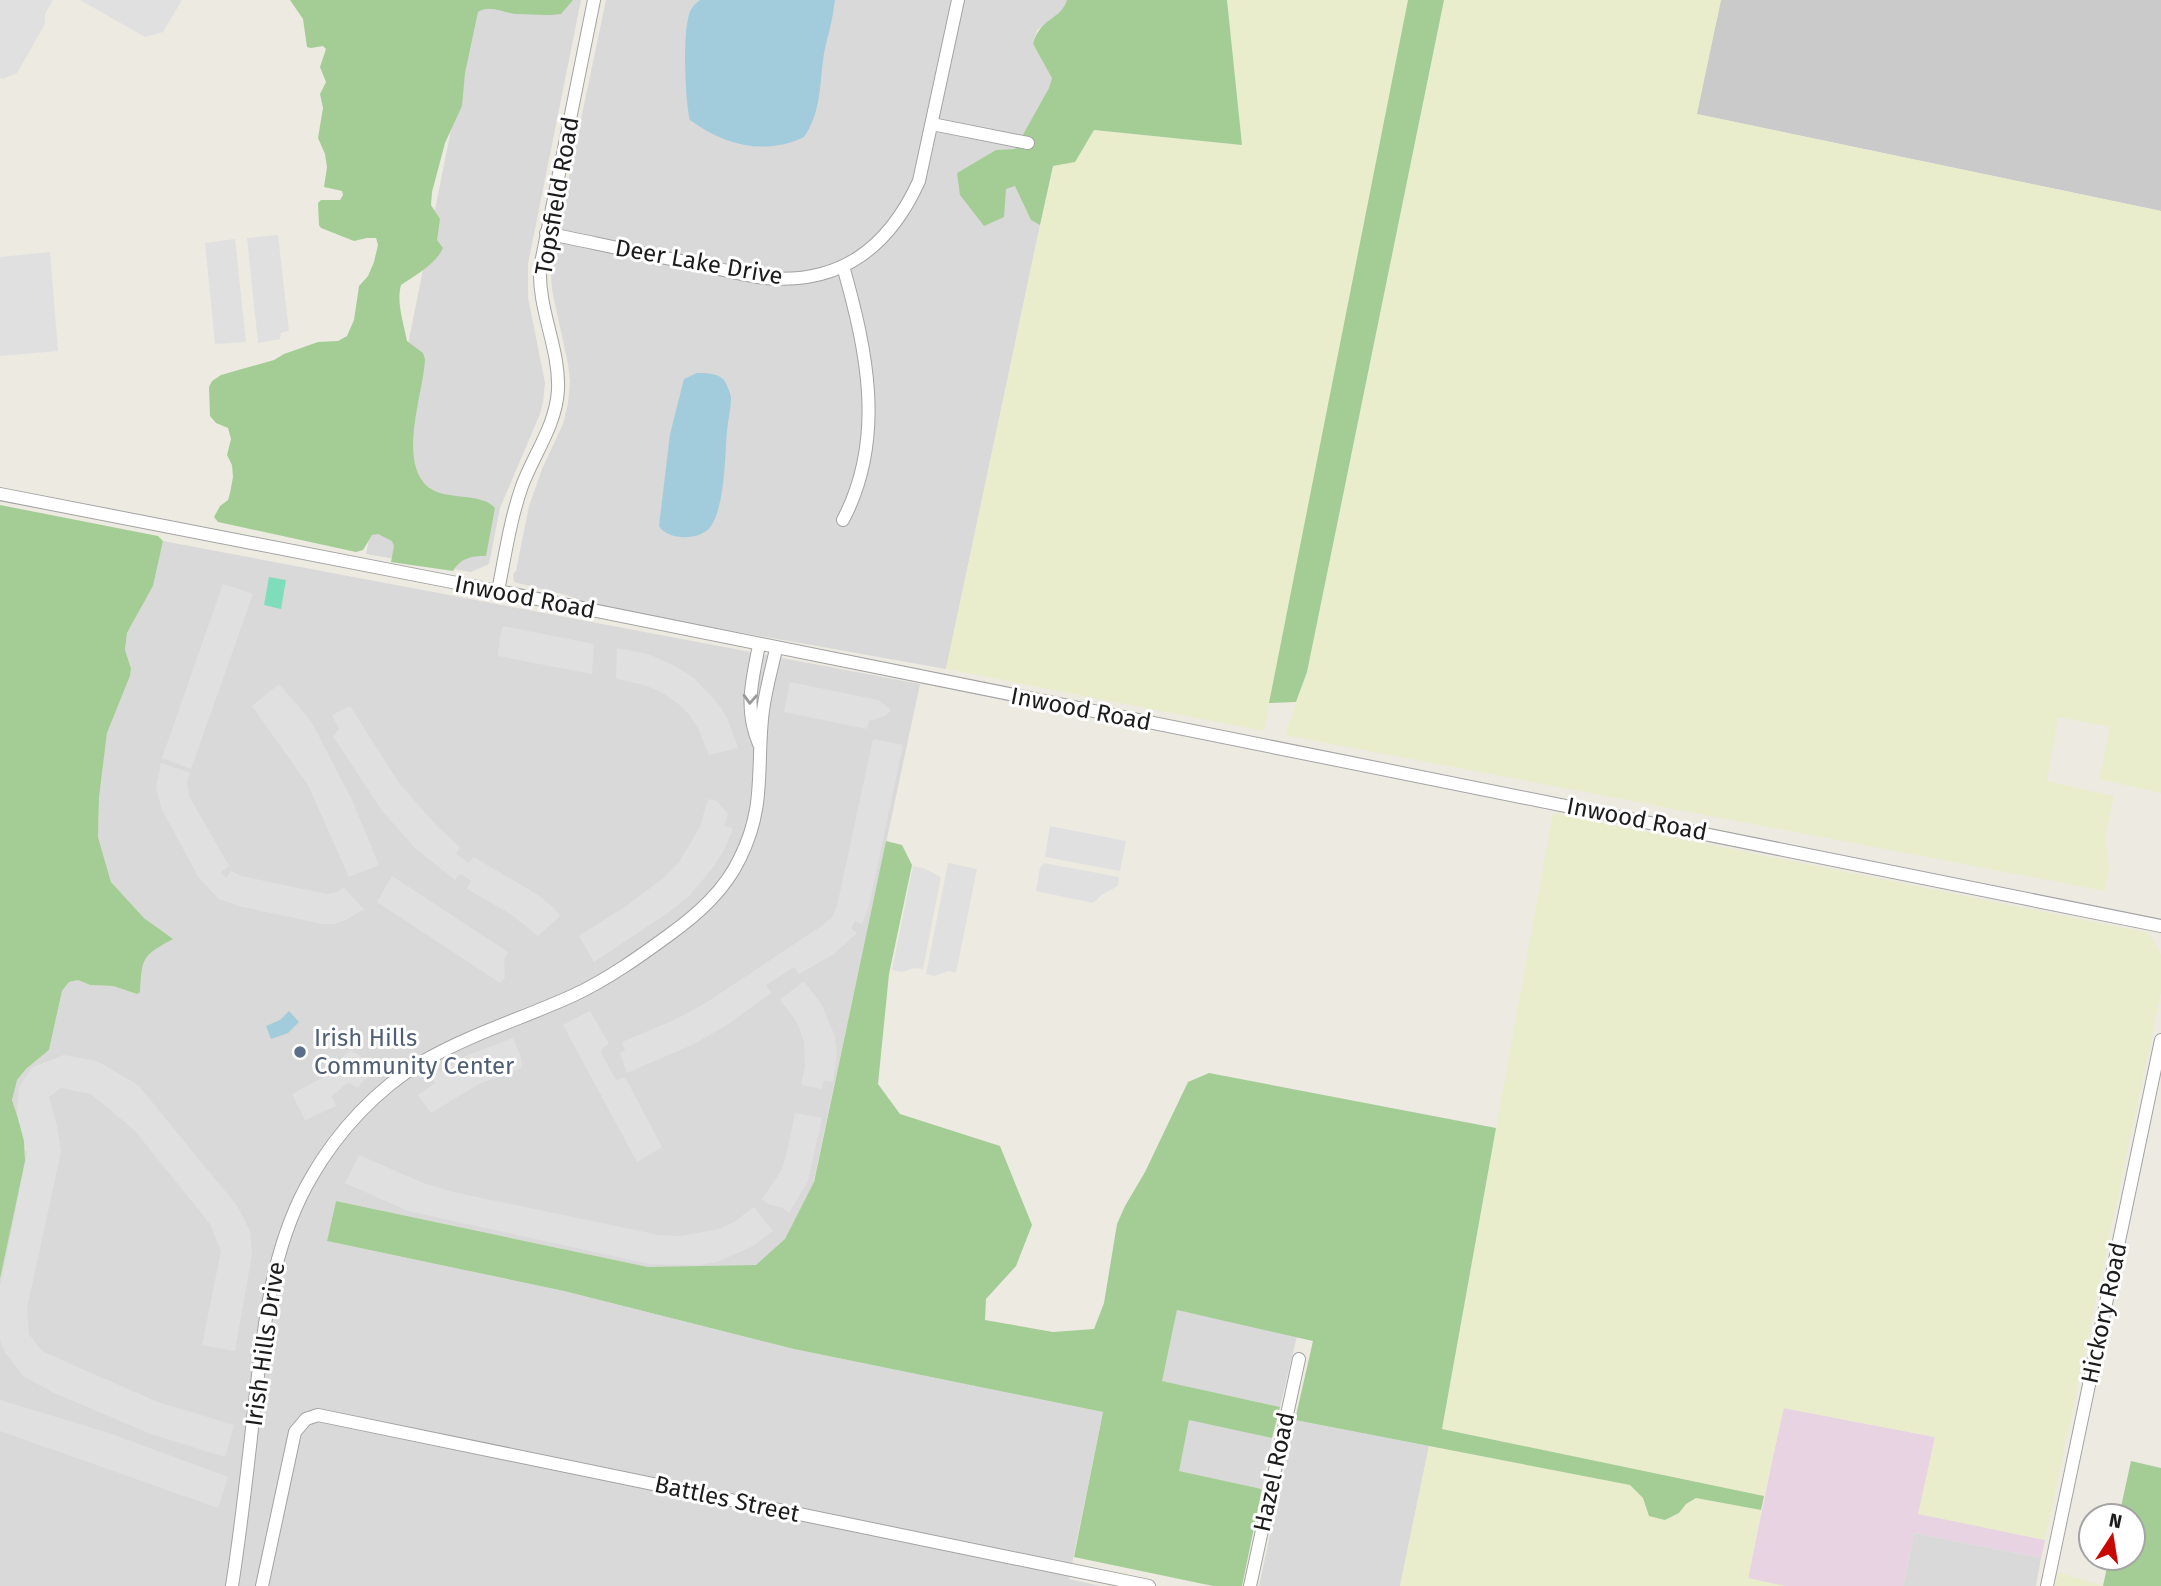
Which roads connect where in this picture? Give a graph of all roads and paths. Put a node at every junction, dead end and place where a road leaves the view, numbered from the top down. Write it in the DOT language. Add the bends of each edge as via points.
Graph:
graph roads {
  1 [pos="594,0"];
  2 [pos="958,0"];
  3 [pos="932,124"];
  4 [pos="1028,143"];
  5 [pos="547,233"];
  6 [pos="843,266"];
  7 [pos="0,494"];
  8 [pos="844,520"];
  9 [pos="498,591"];
  10 [pos="759,645"];
  11 [pos="776,649"];
  12 [pos="762,751"];
  13 [pos="2161,926"];
  14 [pos="2161,1040"];
  15 [pos="1299,1359"];
  16 [pos="232,1586"];
  17 [pos="262,1586"];
  18 [pos="1149,1586"];
  19 [pos="1250,1586"];
  20 [pos="2047,1586"];
  1 -- 5 [label="street, Topsfield Road"];
  2 -- 3 [label="street, Deer Lake Drive"];
  3 -- 4 [label="street"];
  3 -- 6 [label="street, Deer Lake Drive" via="923,170 908,206 878,243"];
  5 -- 6 [label="street, Deer Lake Drive" via="764,278 808,276"];
  5 -- 9 [label="street, Topsfield Road" via="540,280 558,379 555,410 521,491"];
  6 -- 8 [label="street" via="863,341 869,394 862,471"];
  7 -- 9 [label="street, Inwood Road"];
  9 -- 10 [label="street, Inwood Road"];
  10 -- 11 [label="street, Inwood Road"];
  10 -- 12 [label="street, Irish Hills Drive, one-way" via="749,704 751,725"];
  11 -- 12 [label="street, Irish Hills Drive" via="762,715"];
  11 -- 13 [label="street, Inwood Road"];
  12 -- 16 [label="street, Irish Hills Drive" via="756,815 747,844 724,885 702,909 613,974 577,994 454,1045 405,1073 349,1125 314,1172 291,1216 274,1270"];
  14 -- 20 [label="street, Hickory Road"];
  15 -- 19 [label="street, Hazel Road"];
  17 -- 18 [label="street, Battles Street" via="295,1432 306,1419 318,1415"];
}
